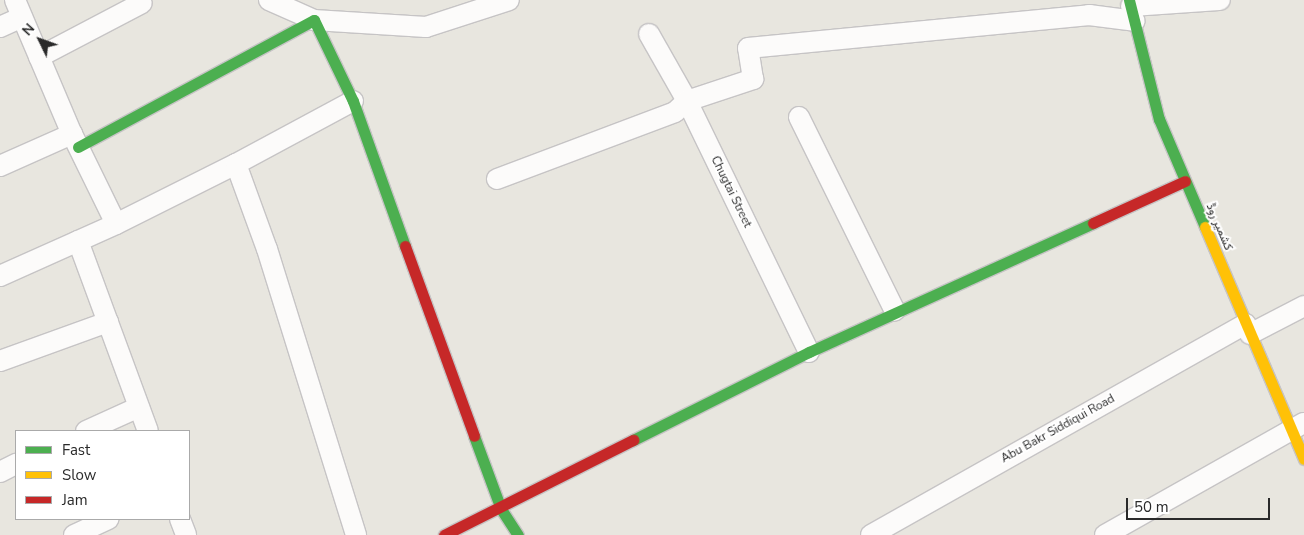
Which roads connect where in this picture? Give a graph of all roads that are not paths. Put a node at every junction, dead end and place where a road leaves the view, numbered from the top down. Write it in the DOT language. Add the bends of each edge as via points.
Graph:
graph roads {
  1 [pos="269,0"];
  2 [pos="509,0"];
  3 [pos="1220,0"];
  4 [pos="142,3"];
  5 [pos="18,8"];
  6 [pos="1131,9"];
  7 [pos="314,20"];
  8 [pos="0,27"];
  9 [pos="649,34"];
  10 [pos="39,57"];
  11 [pos="353,101"];
  12 [pos="687,101"];
  13 [pos="800,117"];
  14 [pos="75,141"];
  15 [pos="236,164"];
  16 [pos="0,166"];
  17 [pos="497,179"];
  18 [pos="1185,181"];
  19 [pos="116,224"];
  20 [pos="78,241"];
  21 [pos="0,276"];
  22 [pos="1304,306"];
  23 [pos="895,311"];
  24 [pos="108,322"];
  25 [pos="1248,329"];
  26 [pos="809,352"];
  27 [pos="0,361"];
  28 [pos="138,407"];
  29 [pos="1298,426"];
  30 [pos="88,430"];
  31 [pos="148,430"];
  32 [pos="1304,459"];
  33 [pos="15,464"];
  34 [pos="0,472"];
  35 [pos="500,509"];
  36 [pos="106,520"];
  37 [pos="180,520"];
  38 [pos="74,535"];
  39 [pos="186,535"];
  40 [pos="356,535"];
  41 [pos="444,535"];
  42 [pos="518,535"];
  43 [pos="871,535"];
  44 [pos="1105,535"];
  1 -- 7 [label="street"];
  2 -- 7 [label="street" via="426,27"];
  3 -- 6 [label="street"];
  4 -- 10 [label="street"];
  5 -- 8 [label="street"];
  5 -- 10 [label="street"];
  6 -- 12 [label="street" via="748,48 753,79"];
  6 -- 18 [label="street, کشمیر روڈ" via="1159,119"];
  7 -- 11 [label="street"];
  7 -- 14 [label="street"];
  9 -- 12 [label="street, Chugtai Street"];
  10 -- 14 [label="street"];
  11 -- 15 [label="street"];
  11 -- 35 [label="street"];
  12 -- 17 [label="street" via="674,112"];
  12 -- 26 [label="street, Chugtai Street"];
  13 -- 23 [label="street"];
  14 -- 16 [label="street"];
  14 -- 19 [label="street"];
  15 -- 19 [label="street"];
  15 -- 40 [label="street" via="268,249"];
  18 -- 23 [label="street"];
  18 -- 25 [label="street, کشمیر روڈ"];
  19 -- 20 [label="street"];
  20 -- 21 [label="street"];
  20 -- 24 [label="street"];
  22 -- 25 [label="street, Abu Bakr Siddiqui Road"];
  23 -- 26 [label="street"];
  24 -- 27 [label="street"];
  24 -- 28 [label="street"];
  25 -- 29 [label="street, کشمیر روڈ"];
  25 -- 43 [label="street, Abu Bakr Siddiqui Road"];
  26 -- 35 [label="street"];
  28 -- 30 [label="street"];
  28 -- 31 [label="street"];
  29 -- 32 [label="street, کشمیر روڈ"];
  29 -- 44 [label="street"];
  33 -- 34 [label="street"];
  35 -- 41 [label="street"];
  35 -- 42 [label="street"];
  36 -- 38 [label="street"];
  37 -- 39 [label="street"];
}
